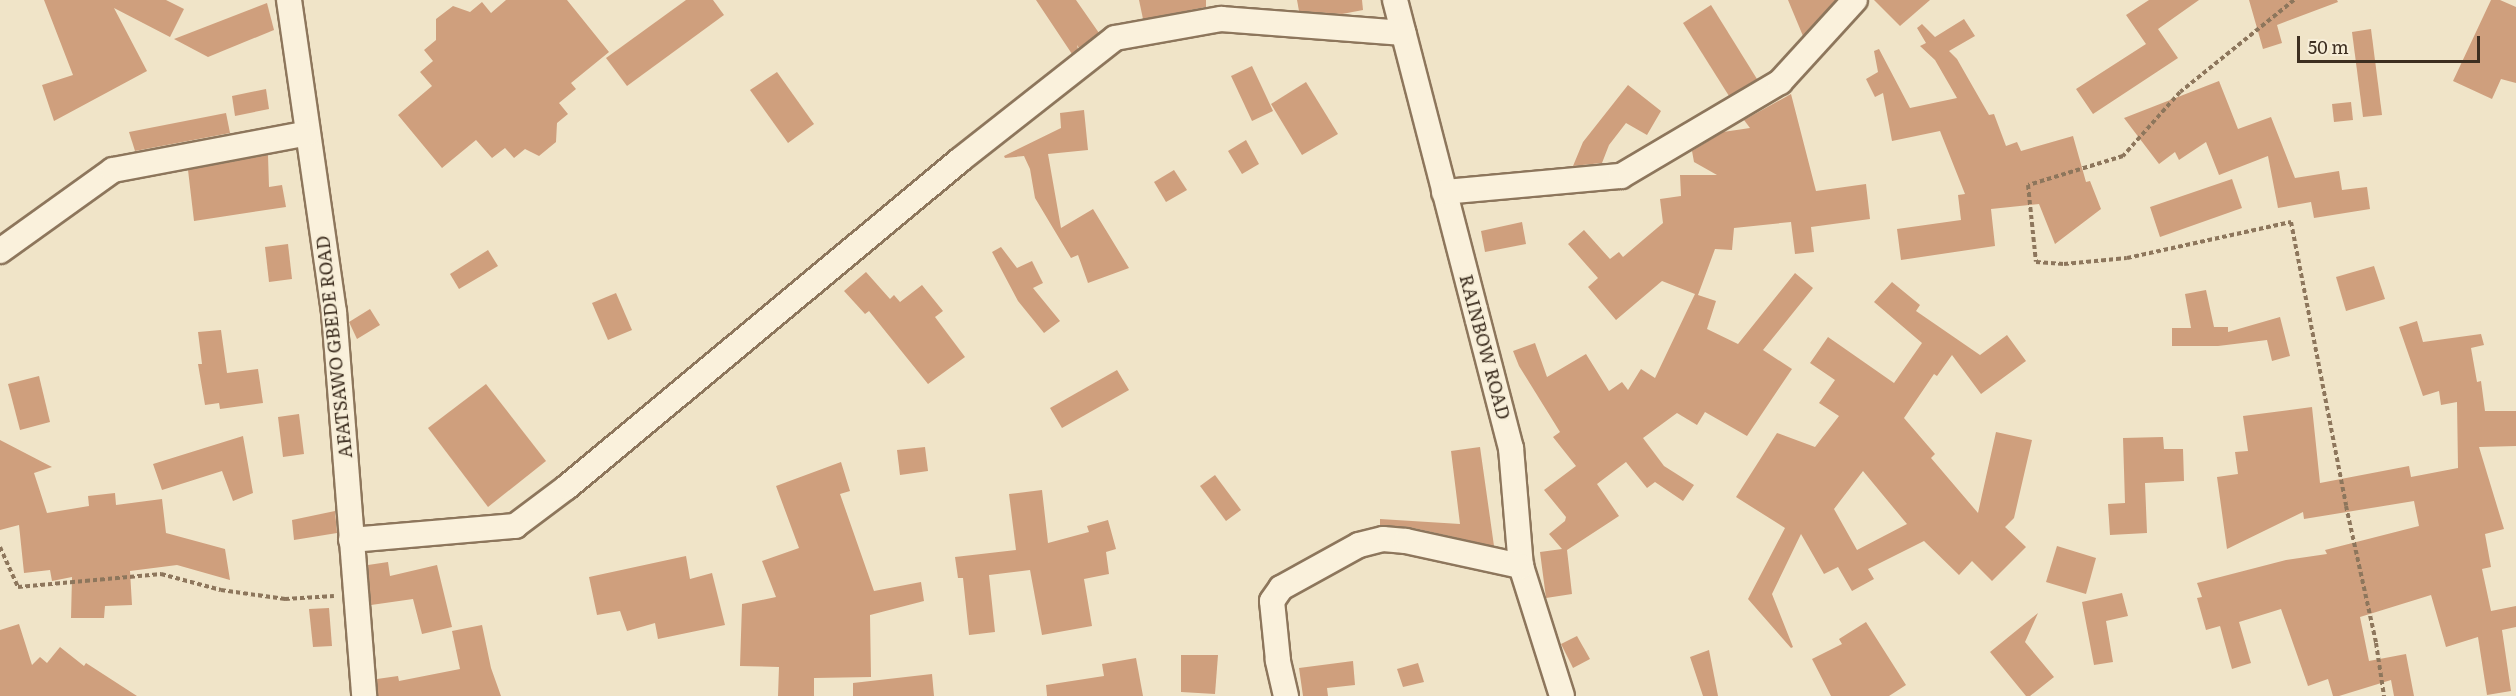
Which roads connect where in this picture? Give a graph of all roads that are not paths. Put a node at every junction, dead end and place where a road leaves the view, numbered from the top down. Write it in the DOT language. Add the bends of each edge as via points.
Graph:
graph roads {
  1 [pos="289,0"];
  2 [pos="1395,0"];
  3 [pos="1854,0"];
  4 [pos="1403,33"];
  5 [pos="308,133"];
  6 [pos="1444,192"];
  7 [pos="0,251"];
  8 [pos="351,540"];
  9 [pos="1521,566"];
  10 [pos="364,696"];
  11 [pos="1286,696"];
  12 [pos="1562,696"];
  1 -- 5 [label="street, AFATSAWO GBEDE ROAD"];
  2 -- 4 [label="street, RAINBOW ROAD"];
  3 -- 6 [label="street" via="1779,82 1621,176"];
  4 -- 6 [label="street, RAINBOW ROAD"];
  4 -- 8 [label="street" via="1221,19 1115,38 960,160 567,487 514,526"];
  5 -- 7 [label="street" via="113,170"];
  5 -- 8 [label="street, AFATSAWO GBEDE ROAD" via="334,312"];
  6 -- 9 [label="street, RAINBOW ROAD" via="1511,448"];
  8 -- 10 [label="street, AFATSAWO GBEDE ROAD"];
  9 -- 11 [label="street" via="1383,539 1359,545 1281,588 1274,596 1272,610"];
  9 -- 12 [label="street, RAINBOW ROAD"];
}
